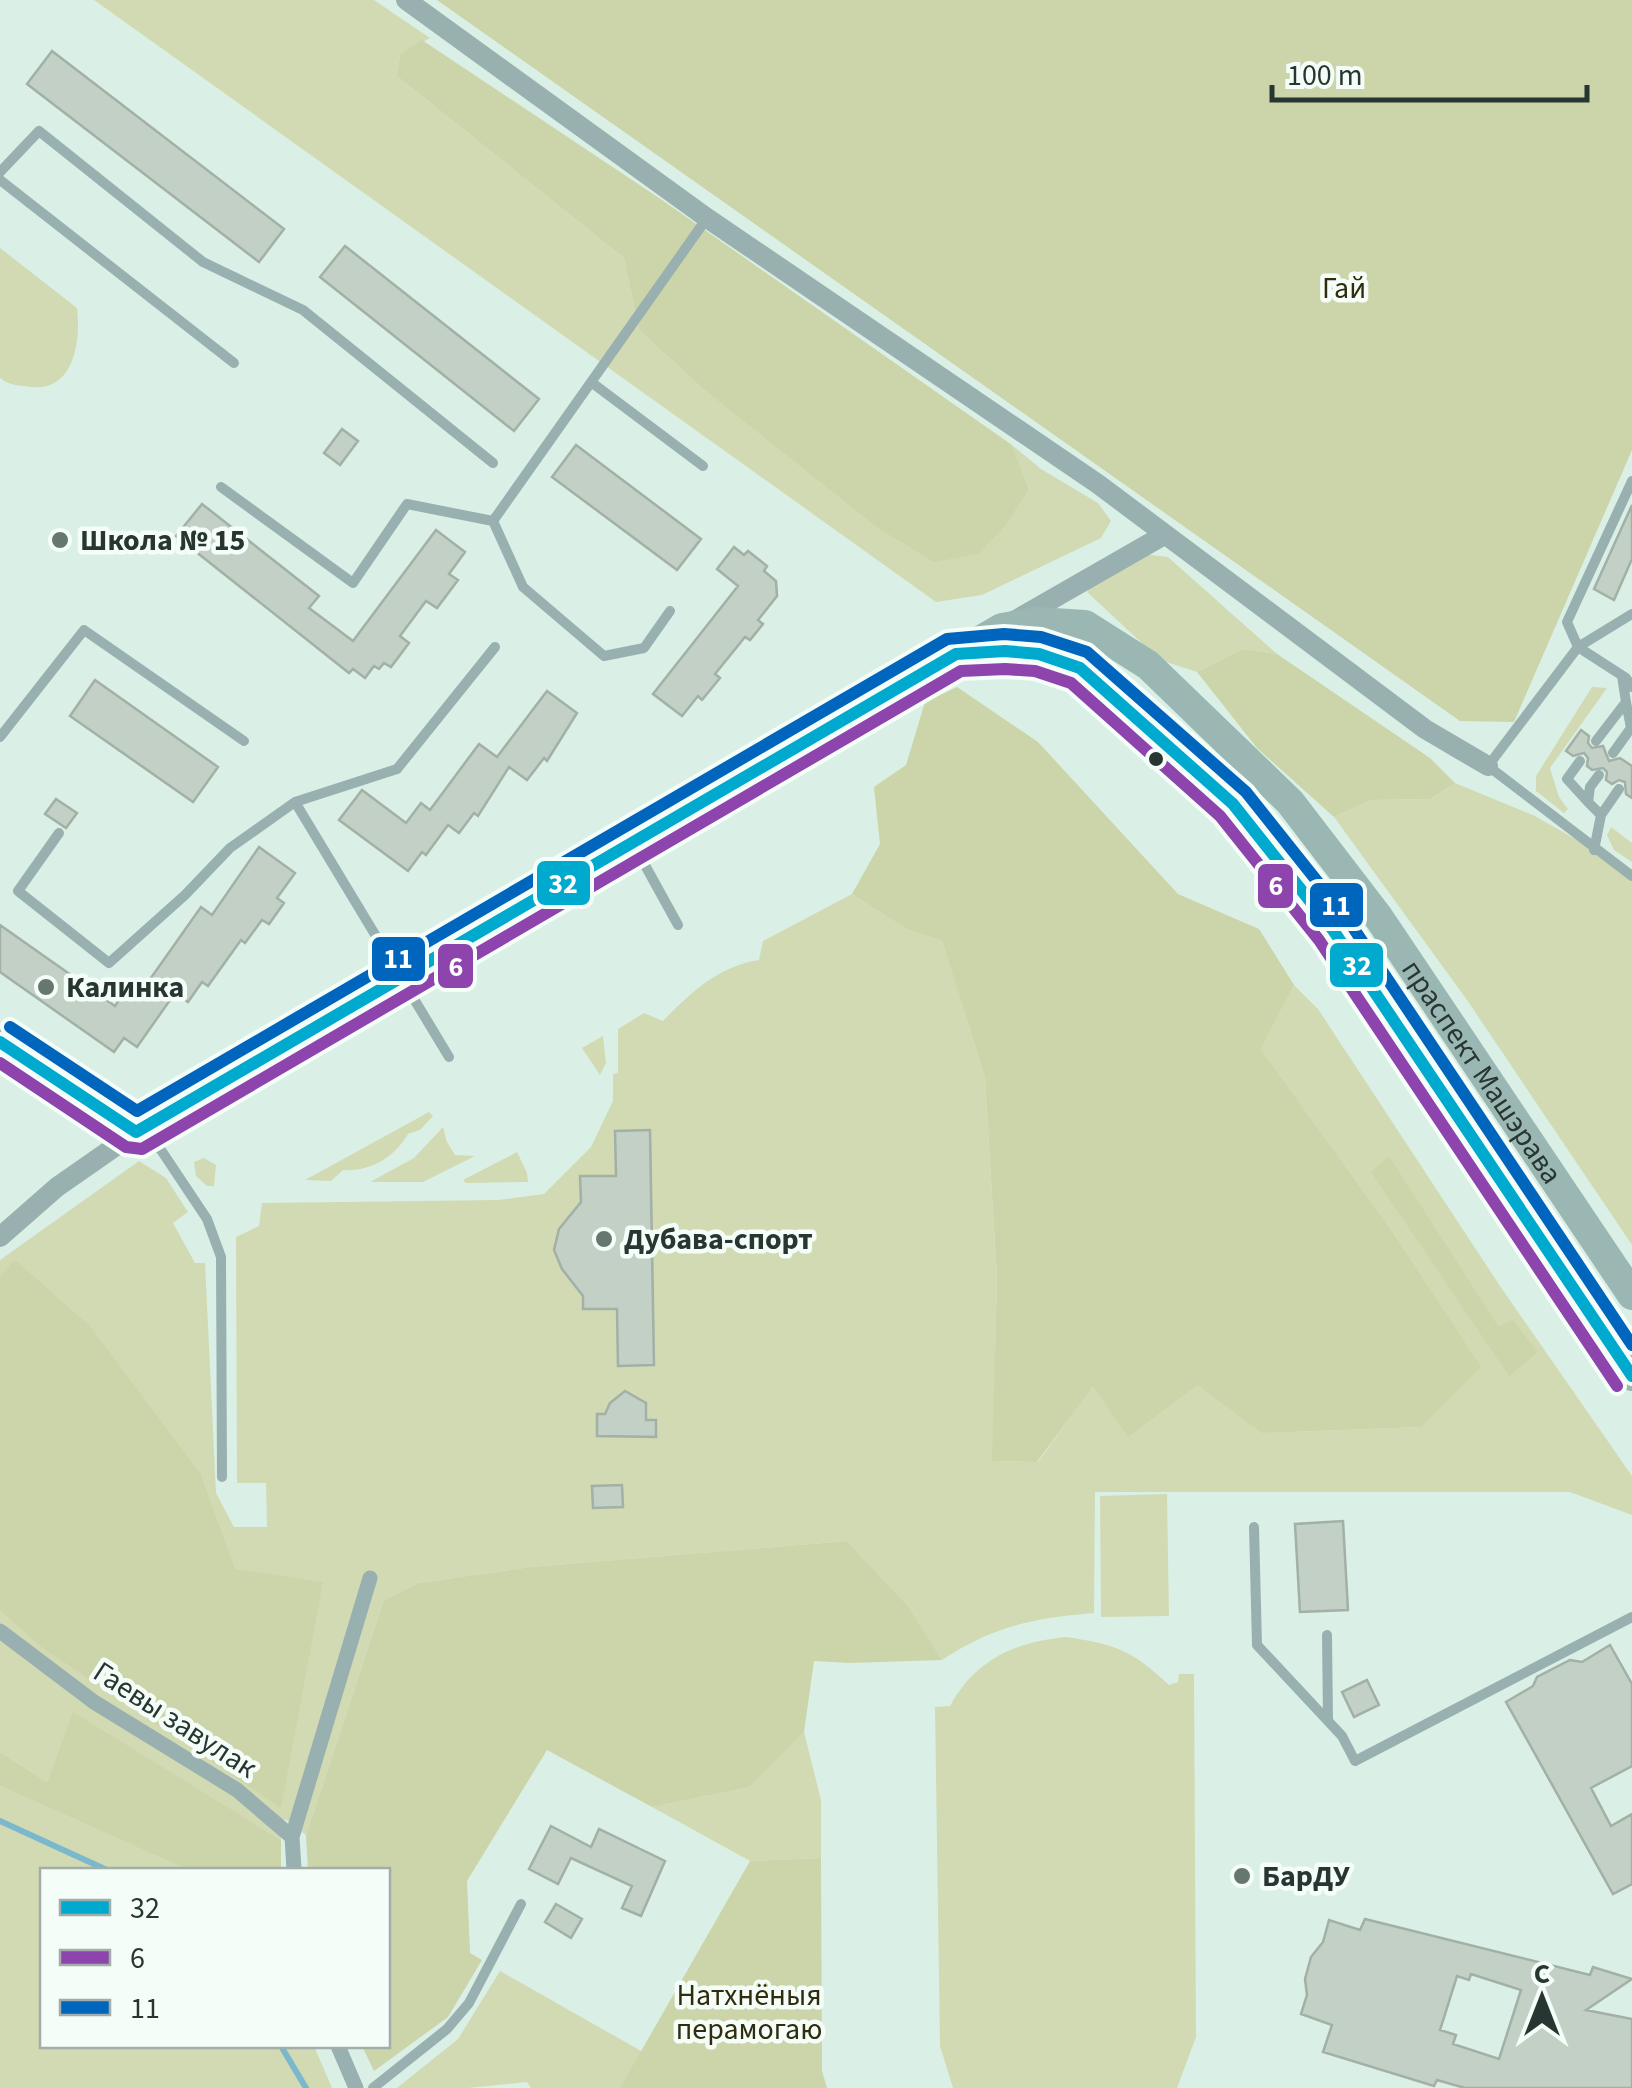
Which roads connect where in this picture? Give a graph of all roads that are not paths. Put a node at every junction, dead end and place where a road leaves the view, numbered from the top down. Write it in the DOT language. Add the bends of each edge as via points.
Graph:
graph roads {
  1 [pos="406,0"];
  2 [pos="0,172"];
  3 [pos="0,180"];
  4 [pos="707,218"];
  5 [pos="234,362"];
  6 [pos="592,382"];
  7 [pos="493,463"];
  8 [pos="703,466"];
  9 [pos="1632,481"];
  10 [pos="222,487"];
  11 [pos="493,521"];
  12 [pos="1164,535"];
  13 [pos="670,611"];
  14 [pos="1632,614"];
  15 [pos="1002,628"];
  16 [pos="1578,647"];
  17 [pos="495,648"];
  18 [pos="956,654"];
  19 [pos="1628,679"];
  20 [pos="1626,702"];
  21 [pos="1631,729"];
  22 [pos="0,737"];
  23 [pos="244,740"];
  24 [pos="1596,741"];
  25 [pos="1613,752"];
  26 [pos="1580,761"];
  27 [pos="1488,766"];
  28 [pos="1599,774"];
  29 [pos="1619,788"];
  30 [pos="295,802"];
  31 [pos="1588,802"];
  32 [pos="1601,815"];
  33 [pos="59,833"];
  34 [pos="632,842"];
  35 [pos="1594,850"];
  36 [pos="1632,876"];
  37 [pos="678,926"];
  38 [pos="402,976"];
  39 [pos="0,1042"];
  40 [pos="450,1057"];
  41 [pos="136,1132"];
  42 [pos="0,1237"];
  43 [pos="1632,1295"];
  44 [pos="1632,1376"];
  45 [pos="222,1477"];
  46 [pos="1254,1526"];
  47 [pos="370,1578"];
  48 [pos="1632,1617"];
  49 [pos="0,1631"];
  50 [pos="1327,1635"];
  51 [pos="1328,1721"];
  52 [pos="292,1837"];
  53 [pos="294,1868"];
  54 [pos="521,1904"];
  55 [pos="339,2048"];
  56 [pos="356,2088"];
  57 [pos="373,2088"];
  1 -- 4 [label="street"];
  2 -- 7 [label="lane" via="38,132 203,262 303,310"];
  3 -- 5 [label="lane"];
  4 -- 6 [label="lane"];
  4 -- 12 [label="street"];
  6 -- 8 [label="lane"];
  6 -- 11 [label="lane"];
  9 -- 16 [label="lane" via="1567,622"];
  10 -- 11 [label="lane" via="352,584 407,504"];
  11 -- 13 [label="lane" via="524,587 604,656 644,648"];
  12 -- 15 [label="street"];
  12 -- 27 [label="street" via="1425,730"];
  14 -- 16 [label="lane"];
  15 -- 18 [label="main road"];
  15 -- 43 [label="main road, праспект Машэрава" via="1085,625 1148,665 1290,802 1379,918"];
  16 -- 19 [label="lane"];
  16 -- 27 [label="lane"];
  17 -- 30 [label="lane" via="397,769"];
  18 -- 34 [label="main road"];
  18 -- 44 [label="main road, праспект Машэрава" via="1039,654 1080,668 1233,804 1333,930"];
  19 -- 20 [label="lane"];
  20 -- 21 [label="lane"];
  20 -- 24 [label="lane"];
  21 -- 25 [label="lane"];
  22 -- 23 [label="lane" via="84,630"];
  26 -- 31 [label="lane" via="1568,780"];
  27 -- 35 [label="lane"];
  28 -- 31 [label="lane"];
  29 -- 32 [label="lane"];
  30 -- 33 [label="lane" via="230,848 110,963 18,891"];
  30 -- 38 [label="lane"];
  31 -- 32 [label="lane"];
  32 -- 35 [label="lane"];
  34 -- 37 [label="lane"];
  34 -- 38 [label="main road"];
  35 -- 36 [label="lane"];
  38 -- 40 [label="lane"];
  38 -- 41 [label="main road"];
  39 -- 41 [label="main road"];
  41 -- 42 [label="street"];
  41 -- 45 [label="lane" via="171,1164 207,1218 220,1257"];
  46 -- 51 [label="lane" via="1256,1645"];
  47 -- 52 [label="street"];
  48 -- 51 [label="lane" via="1355,1761"];
  49 -- 52 [label="street, Гаевы завулак" via="94,1702 237,1790"];
  50 -- 51 [label="lane"];
  52 -- 53 [label="street"];
  54 -- 57 [label="lane" via="469,2004"];
  55 -- 56 [label="street"];
}
